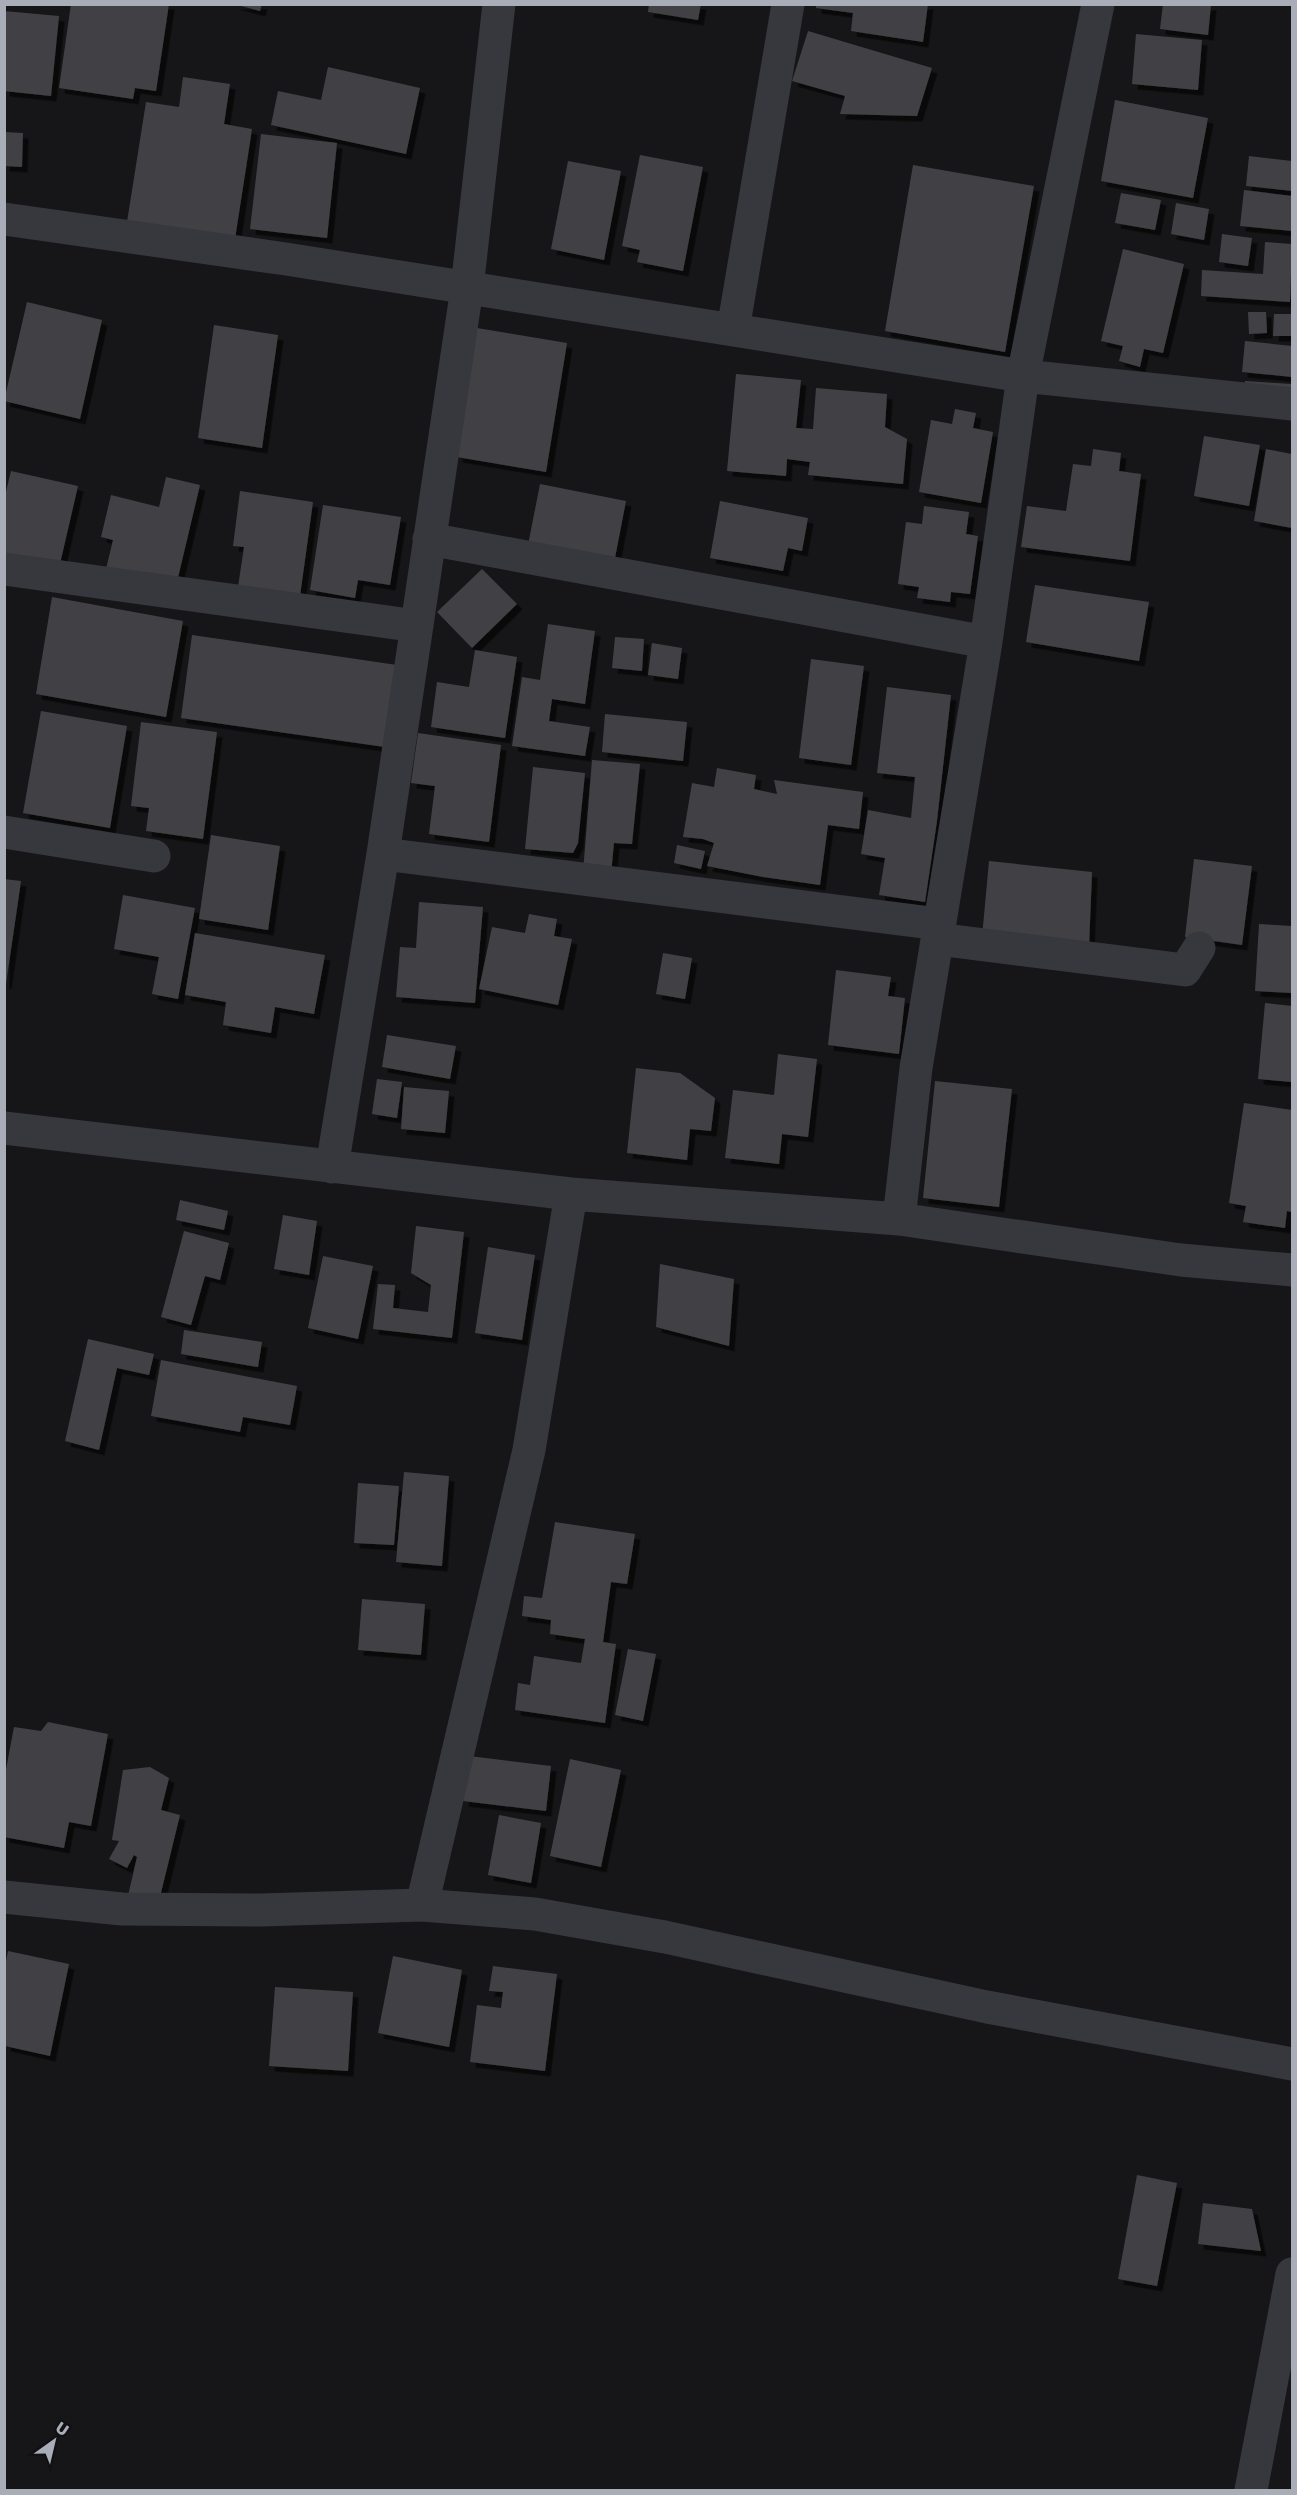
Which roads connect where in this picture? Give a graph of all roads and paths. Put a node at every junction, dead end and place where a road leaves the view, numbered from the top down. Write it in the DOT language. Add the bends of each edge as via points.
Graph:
graph roads {
  1 [pos="499,4"];
  2 [pos="788,4"];
  3 [pos="1098,4"];
  4 [pos="4,219"];
  5 [pos="467,288"];
  6 [pos="734,330"];
  7 [pos="1023,376"];
  8 [pos="1293,404"];
  9 [pos="429,539"];
  10 [pos="4,569"];
  11 [pos="417,626"];
  12 [pos="986,642"];
  13 [pos="4,832"];
  14 [pos="383,854"];
  15 [pos="154,856"];
  16 [pos="938,932"];
  17 [pos="1199,948"];
  18 [pos="4,1128"];
  19 [pos="332,1167"];
  20 [pos="571,1194"];
  21 [pos="899,1219"];
  22 [pos="1293,1270"];
  23 [pos="4,1897"];
  24 [pos="422,1905"];
  25 [pos="1293,2064"];
  26 [pos="1293,2274"];
  27 [pos="1251,2490"];
  1 -- 5 [label="street"];
  2 -- 6 [label="street"];
  3 -- 7 [label="street"];
  4 -- 5 [label="street"];
  5 -- 6 [label="street"];
  5 -- 9 [label="street"];
  6 -- 7 [label="street"];
  7 -- 8 [label="street"];
  7 -- 12 [label="street"];
  9 -- 11 [label="street"];
  9 -- 12 [label="street"];
  10 -- 11 [label="street"];
  11 -- 14 [label="street"];
  12 -- 16 [label="street"];
  13 -- 15 [label="street"];
  14 -- 16 [label="street"];
  14 -- 19 [label="street"];
  16 -- 17 [label="street" via="1185,970"];
  16 -- 21 [label="street" via="916,1068"];
  18 -- 19 [label="street"];
  19 -- 20 [label="street"];
  20 -- 21 [label="street"];
  20 -- 24 [label="street" via="530,1450"];
  21 -- 22 [label="street" via="1181,1260"];
  23 -- 24 [label="street" via="122,1909"];
  24 -- 25 [label="street" via="535,1914 666,1937 987,2007"];
  26 -- 27 [label="street"];
}
